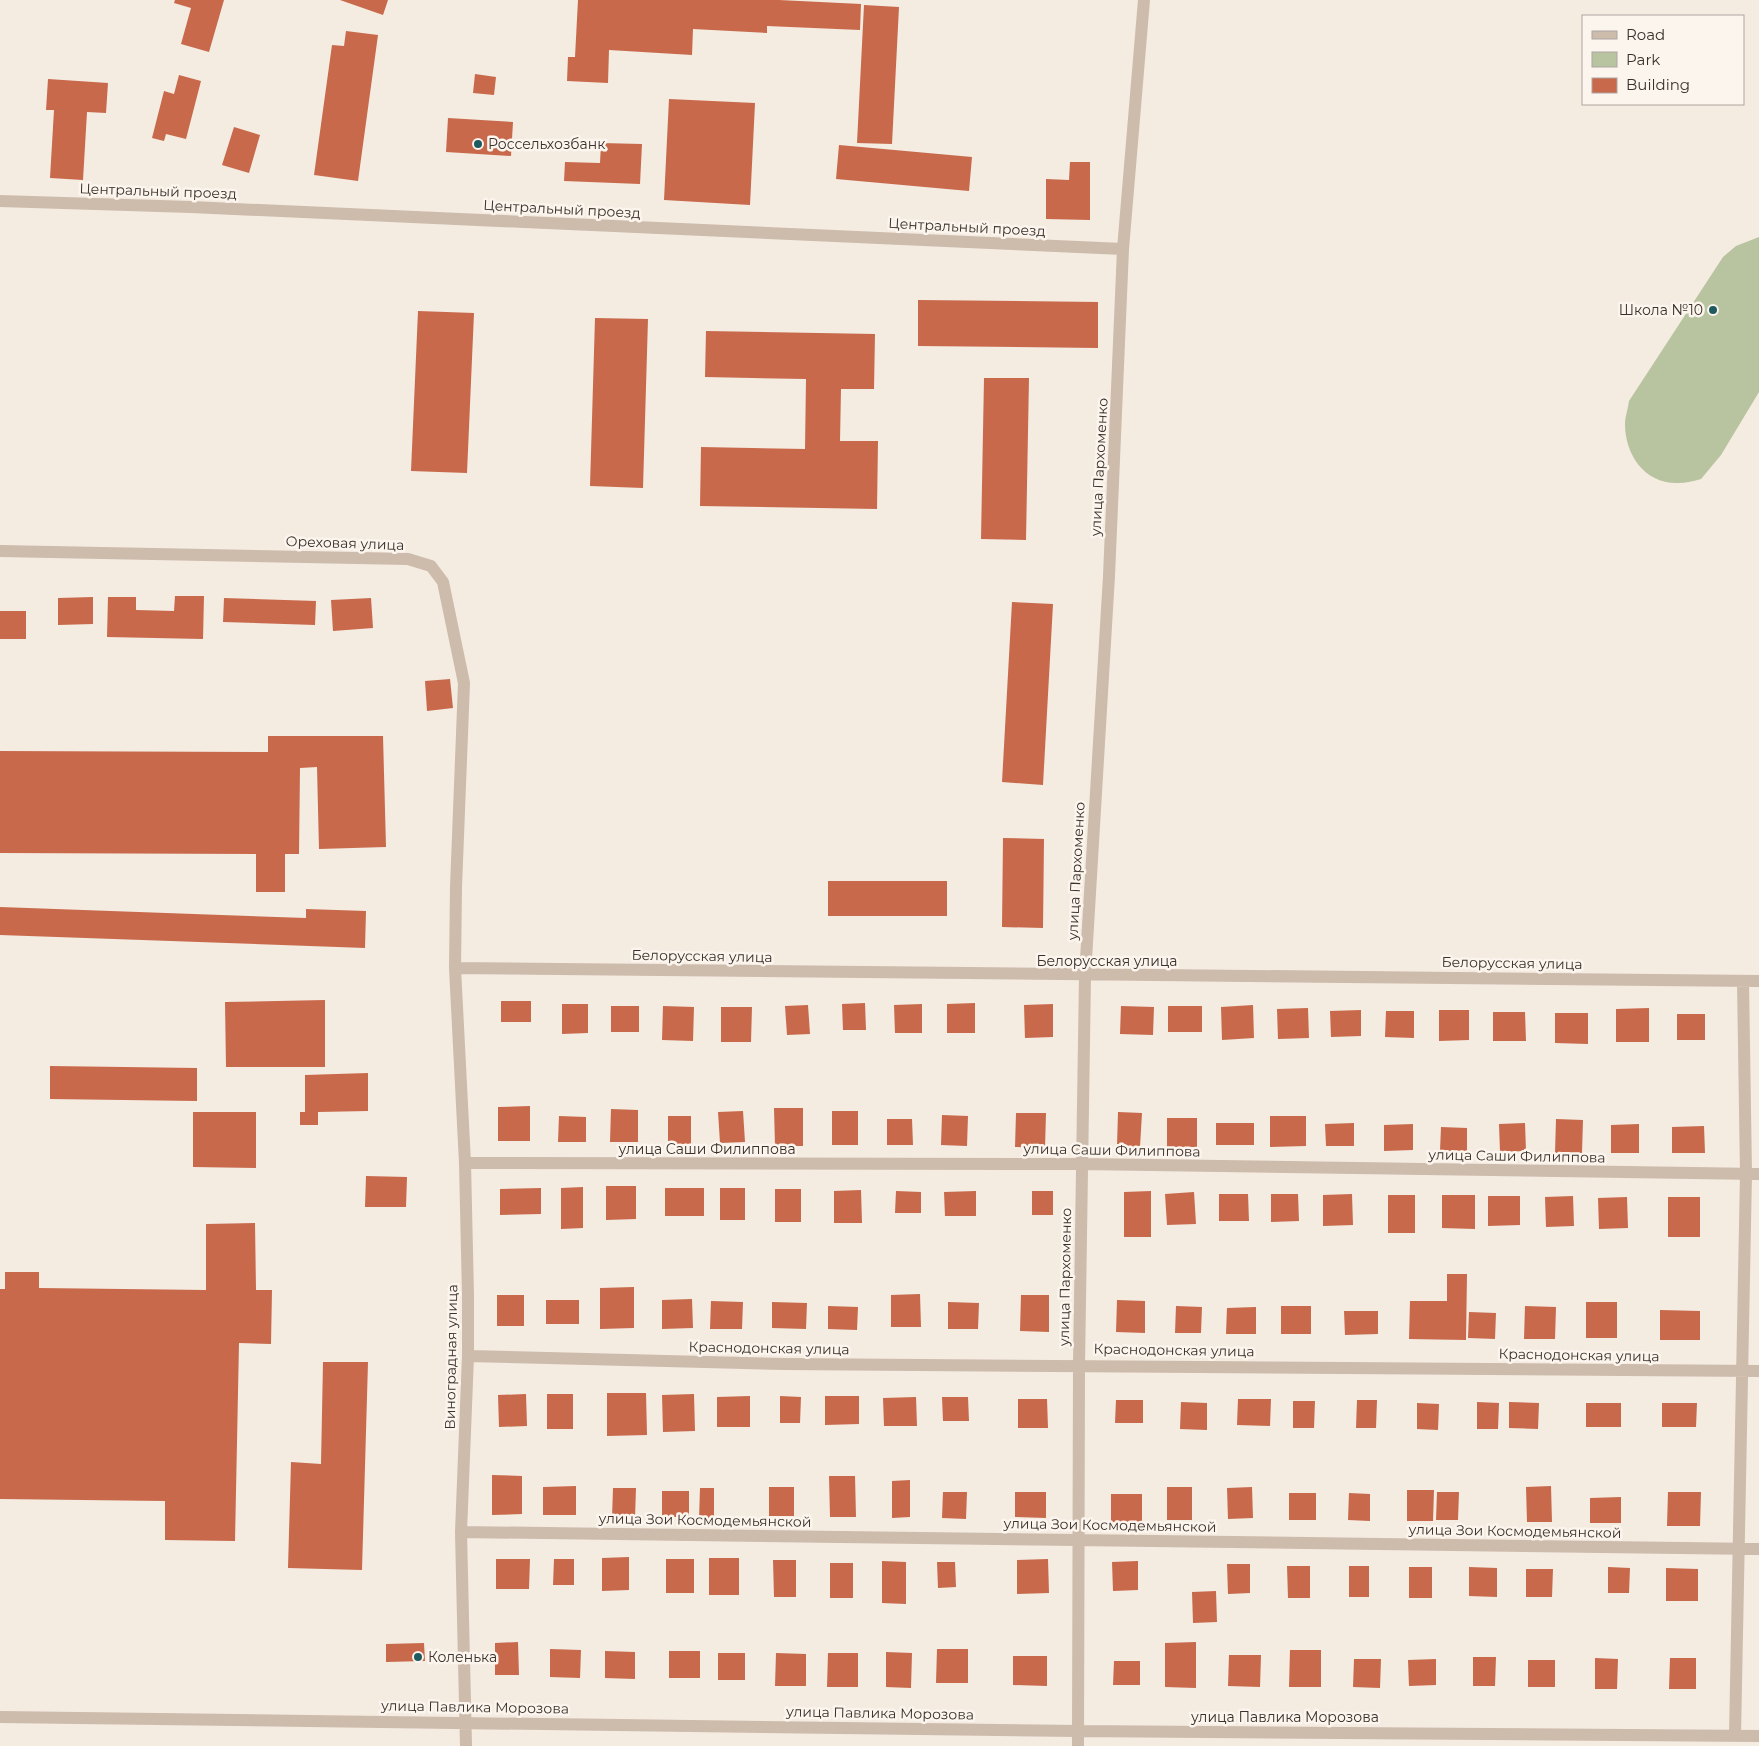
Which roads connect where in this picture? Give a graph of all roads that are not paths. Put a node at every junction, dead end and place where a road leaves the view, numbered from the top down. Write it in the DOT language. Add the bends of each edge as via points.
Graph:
graph roads {
  1 [pos="1144,0"];
  2 [pos="0,201"];
  3 [pos="1123,249"];
  4 [pos="0,551"];
  5 [pos="455,968"];
  6 [pos="1085,976"];
  7 [pos="1743,981"];
  8 [pos="1759,981"];
  9 [pos="464,1163"];
  10 [pos="1082,1164"];
  11 [pos="1746,1174"];
  12 [pos="1759,1174"];
  13 [pos="468,1356"];
  14 [pos="1079,1364"];
  15 [pos="1742,1371"];
  16 [pos="1759,1371"];
  17 [pos="461,1532"];
  18 [pos="1078,1540"];
  19 [pos="1738,1549"];
  20 [pos="1759,1549"];
  21 [pos="0,1717"];
  22 [pos="465,1722"];
  23 [pos="1077,1731"];
  24 [pos="1735,1736"];
  25 [pos="1759,1736"];
  26 [pos="1568,1740"];
  27 [pos="466,1746"];
  28 [pos="1078,1746"];
  1 -- 3 [label="street, улица Пархоменко"];
  2 -- 3 [label="street, Центральный проезд"];
  3 -- 6 [label="street, улица Пархоменко" via="1109,576"];
  4 -- 5 [label="street, Ореховая улица" via="408,559 431,566 443,582 464,683"];
  5 -- 6 [label="street, Белорусская улица"];
  5 -- 9 [label="street, Виноградная улица"];
  6 -- 7 [label="street, Белорусская улица"];
  6 -- 10 [label="street, улица Пархоменко"];
  7 -- 8 [label="street, Белорусская улица"];
  7 -- 11 [label="street"];
  9 -- 10 [label="street, улица Саши Филиппова"];
  9 -- 13 [label="street, Виноградная улица"];
  10 -- 11 [label="street, улица Саши Филиппова"];
  10 -- 14 [label="street, улица Пархоменко"];
  11 -- 12 [label="street, улица Саши Филиппова"];
  11 -- 15 [label="street"];
  13 -- 14 [label="street, Краснодонская улица" via="784,1364"];
  13 -- 17 [label="street, Виноградная улица"];
  14 -- 15 [label="street, Краснодонская улица"];
  14 -- 18 [label="street, улица Пархоменко"];
  15 -- 16 [label="street, Краснодонская улица"];
  15 -- 19 [label="street"];
  17 -- 18 [label="street, улица Зои Космодемьянской"];
  17 -- 22 [label="street, Виноградная улица"];
  18 -- 19 [label="street, улица Зои Космодемьянской"];
  18 -- 23 [label="street, улица Пархоменко"];
  19 -- 20 [label="street, улица Зои Космодемьянской"];
  19 -- 24 [label="street"];
  21 -- 22 [label="street, улица Павлика Морозова"];
  22 -- 23 [label="street, улица Павлика Морозова"];
  22 -- 27 [label="street, Виноградная улица"];
  23 -- 26 [label="street, улица Павлика Морозова"];
  23 -- 28 [label="street, улица Пархоменко"];
  24 -- 25 [label="street, улица Павлика Морозова"];
  24 -- 26 [label="street, улица Павлика Морозова"];
}
